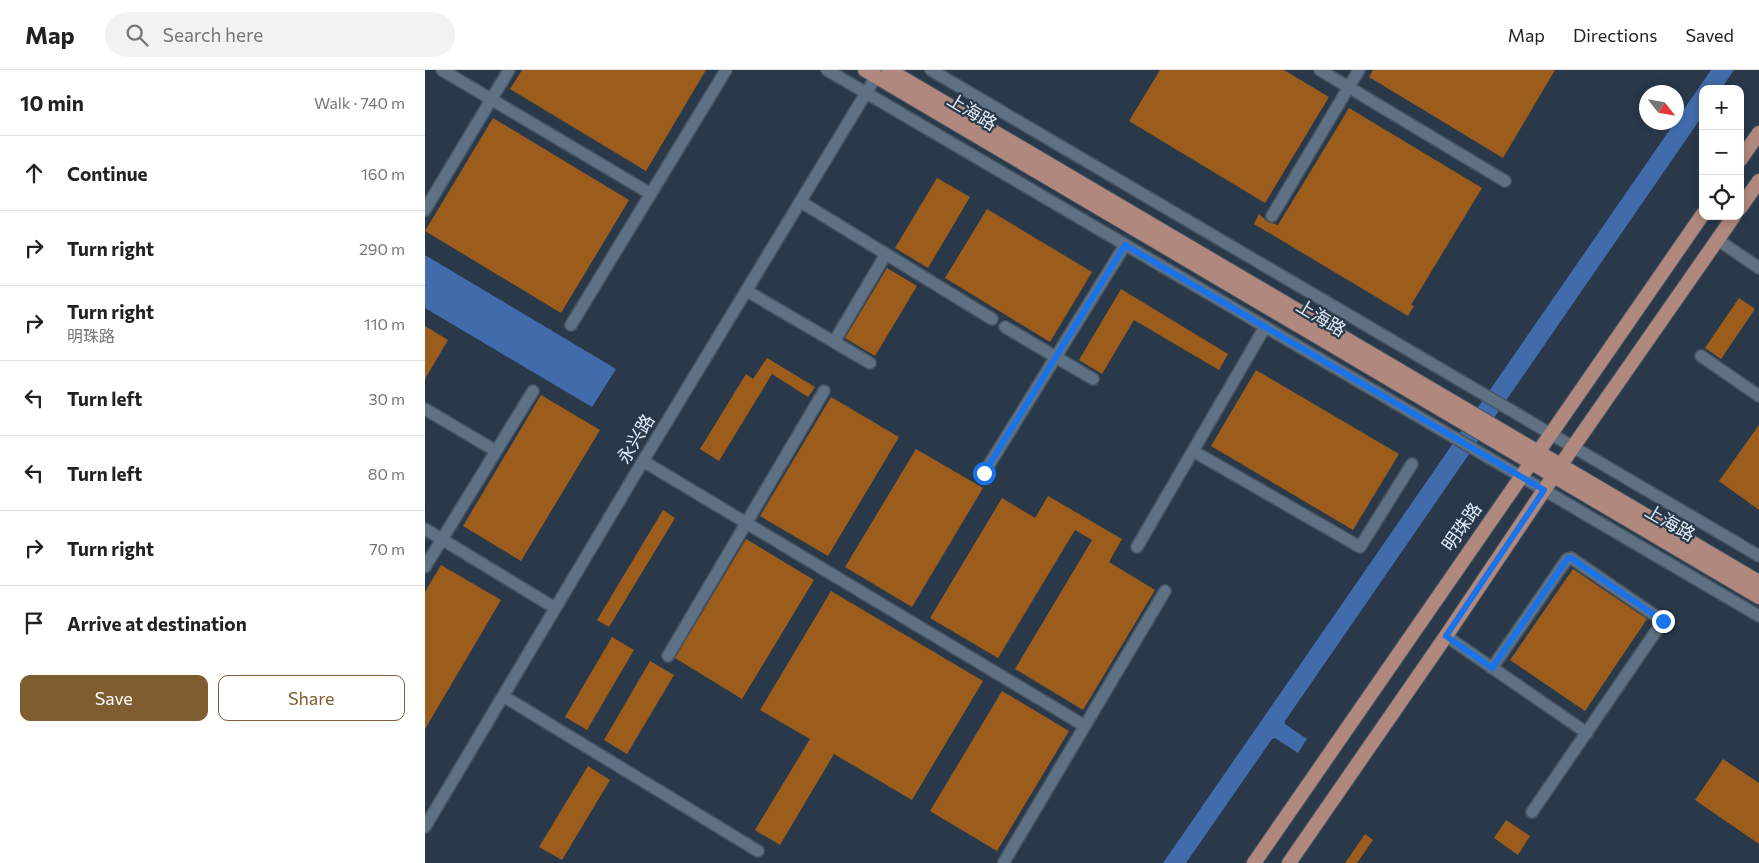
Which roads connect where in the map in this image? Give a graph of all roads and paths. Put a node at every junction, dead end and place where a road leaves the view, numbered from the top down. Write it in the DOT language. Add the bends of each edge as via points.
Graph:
graph roads {
  1 [pos="442,70"];
  2 [pos="509,70"];
  3 [pos="726,70"];
  4 [pos="827,70"];
  5 [pos="889,70"];
  6 [pos="931,70"];
  7 [pos="1320,70"];
  8 [pos="1359,70"];
  9 [pos="873,72"];
  10 [pos="1349,87"];
  11 [pos="866,93"];
  12 [pos="491,99"];
  13 [pos="1759,133"];
  14 [pos="1744,154"];
  15 [pos="1505,181"];
  16 [pos="1759,181"];
  17 [pos="651,194"];
  18 [pos="801,202"];
  19 [pos="1744,202"];
  20 [pos="425,210"];
  21 [pos="1272,216"];
  22 [pos="1699,220"];
  23 [pos="1731,220"];
  24 [pos="1718,240"];
  25 [pos="1125,245"];
  26 [pos="886,254"];
  27 [pos="1759,268"];
  28 [pos="747,291"];
  29 [pos="993,319"];
  30 [pos="571,325"];
  31 [pos="1005,327"];
  32 [pos="1265,327"];
  33 [pos="834,342"];
  34 [pos="1054,356"];
  35 [pos="1701,356"];
  36 [pos="870,363"];
  37 [pos="1093,379"];
  38 [pos="533,391"];
  39 [pos="825,391"];
  40 [pos="1759,396"];
  41 [pos="425,409"];
  42 [pos="1550,434"];
  43 [pos="1573,447"];
  44 [pos="496,451"];
  45 [pos="1193,451"];
  46 [pos="1533,458"];
  47 [pos="643,460"];
  48 [pos="1412,464"];
  49 [pos="1557,471"];
  50 [pos="984,473"];
  51 [pos="1520,476"];
  52 [pos="1544,490"];
  53 [pos="747,523"];
  54 [pos="425,530"];
  55 [pos="441,539"];
  56 [pos="1137,547"];
  57 [pos="1759,556"];
  58 [pos="425,567"];
  59 [pos="1759,582"];
  60 [pos="1165,591"];
  61 [pos="1759,596"];
  62 [pos="555,608"];
  63 [pos="1759,616"];
  64 [pos="1446,636"];
  65 [pos="668,656"];
  66 [pos="1492,668"];
  67 [pos="503,696"];
  68 [pos="1085,726"];
  69 [pos="1587,733"];
  70 [pos="1531,812"];
  71 [pos="425,827"];
  72 [pos="758,851"];
  73 [pos="1004,862"];
  74 [pos="1254,863"];
  75 [pos="1289,863"];
  1 -- 12 [label="street"];
  2 -- 12 [label="street"];
  3 -- 17 [label="street"];
  4 -- 11 [label="street"];
  5 -- 46 [label="main road, 上海路"];
  6 -- 42 [label="street"];
  7 -- 10 [label="street"];
  8 -- 10 [label="street"];
  9 -- 11 [label="street, 永兴路"];
  9 -- 46 [label="main road, 上海路"];
  10 -- 15 [label="street"];
  10 -- 21 [label="street"];
  11 -- 18 [label="street, 永兴路"];
  11 -- 25 [label="street"];
  12 -- 17 [label="street"];
  12 -- 20 [label="street"];
  13 -- 14 [label="main road"];
  16 -- 19 [label="main road"];
  17 -- 30 [label="street"];
  18 -- 26 [label="street"];
  18 -- 28 [label="street, 永兴路"];
  22 -- 42 [label="main road, 明珠路"];
  23 -- 24 [label="main road"];
  24 -- 27 [label="street"];
  24 -- 43 [label="main road"];
  25 -- 32 [label="street"];
  25 -- 34 [label="street"];
  26 -- 29 [label="street"];
  26 -- 33 [label="street"];
  28 -- 33 [label="street"];
  28 -- 47 [label="street, 永兴路"];
  31 -- 34 [label="street"];
  32 -- 45 [label="street"];
  32 -- 51 [label="street"];
  33 -- 36 [label="street"];
  34 -- 37 [label="street"];
  34 -- 50 [label="street"];
  35 -- 40 [label="street"];
  38 -- 44 [label="street"];
  39 -- 53 [label="street"];
  41 -- 44 [label="street"];
  42 -- 43 [label="street"];
  42 -- 46 [label="main road, 明珠路"];
  43 -- 49 [label="main road"];
  43 -- 57 [label="street"];
  44 -- 55 [label="street"];
  45 -- 48 [label="street" via="1360,547"];
  45 -- 56 [label="street"];
  46 -- 49 [label="main road, 上海路"];
  46 -- 51 [label="main road, 明珠路"];
  47 -- 53 [label="street"];
  47 -- 62 [label="street, 永兴路"];
  49 -- 52 [label="main road"];
  49 -- 59 [label="main road, 上海路"];
  49 -- 61 [label="main road, 上海路"];
  51 -- 52 [label="street"];
  51 -- 74 [label="main road, 明珠路"];
  52 -- 63 [label="street"];
  52 -- 64 [label="main road"];
  53 -- 65 [label="street"];
  53 -- 68 [label="street"];
  54 -- 55 [label="street"];
  55 -- 58 [label="street"];
  55 -- 62 [label="street"];
  60 -- 68 [label="street"];
  62 -- 67 [label="street, 永兴路"];
  64 -- 66 [label="street"];
  64 -- 75 [label="main road"];
  66 -- 69 [label="street"];
  66 -- 69 [label="street" via="1567,559 1571,558 1663,621"];
  67 -- 71 [label="street, 永兴路"];
  67 -- 72 [label="street"];
  68 -- 73 [label="street"];
  69 -- 70 [label="street"];
}
